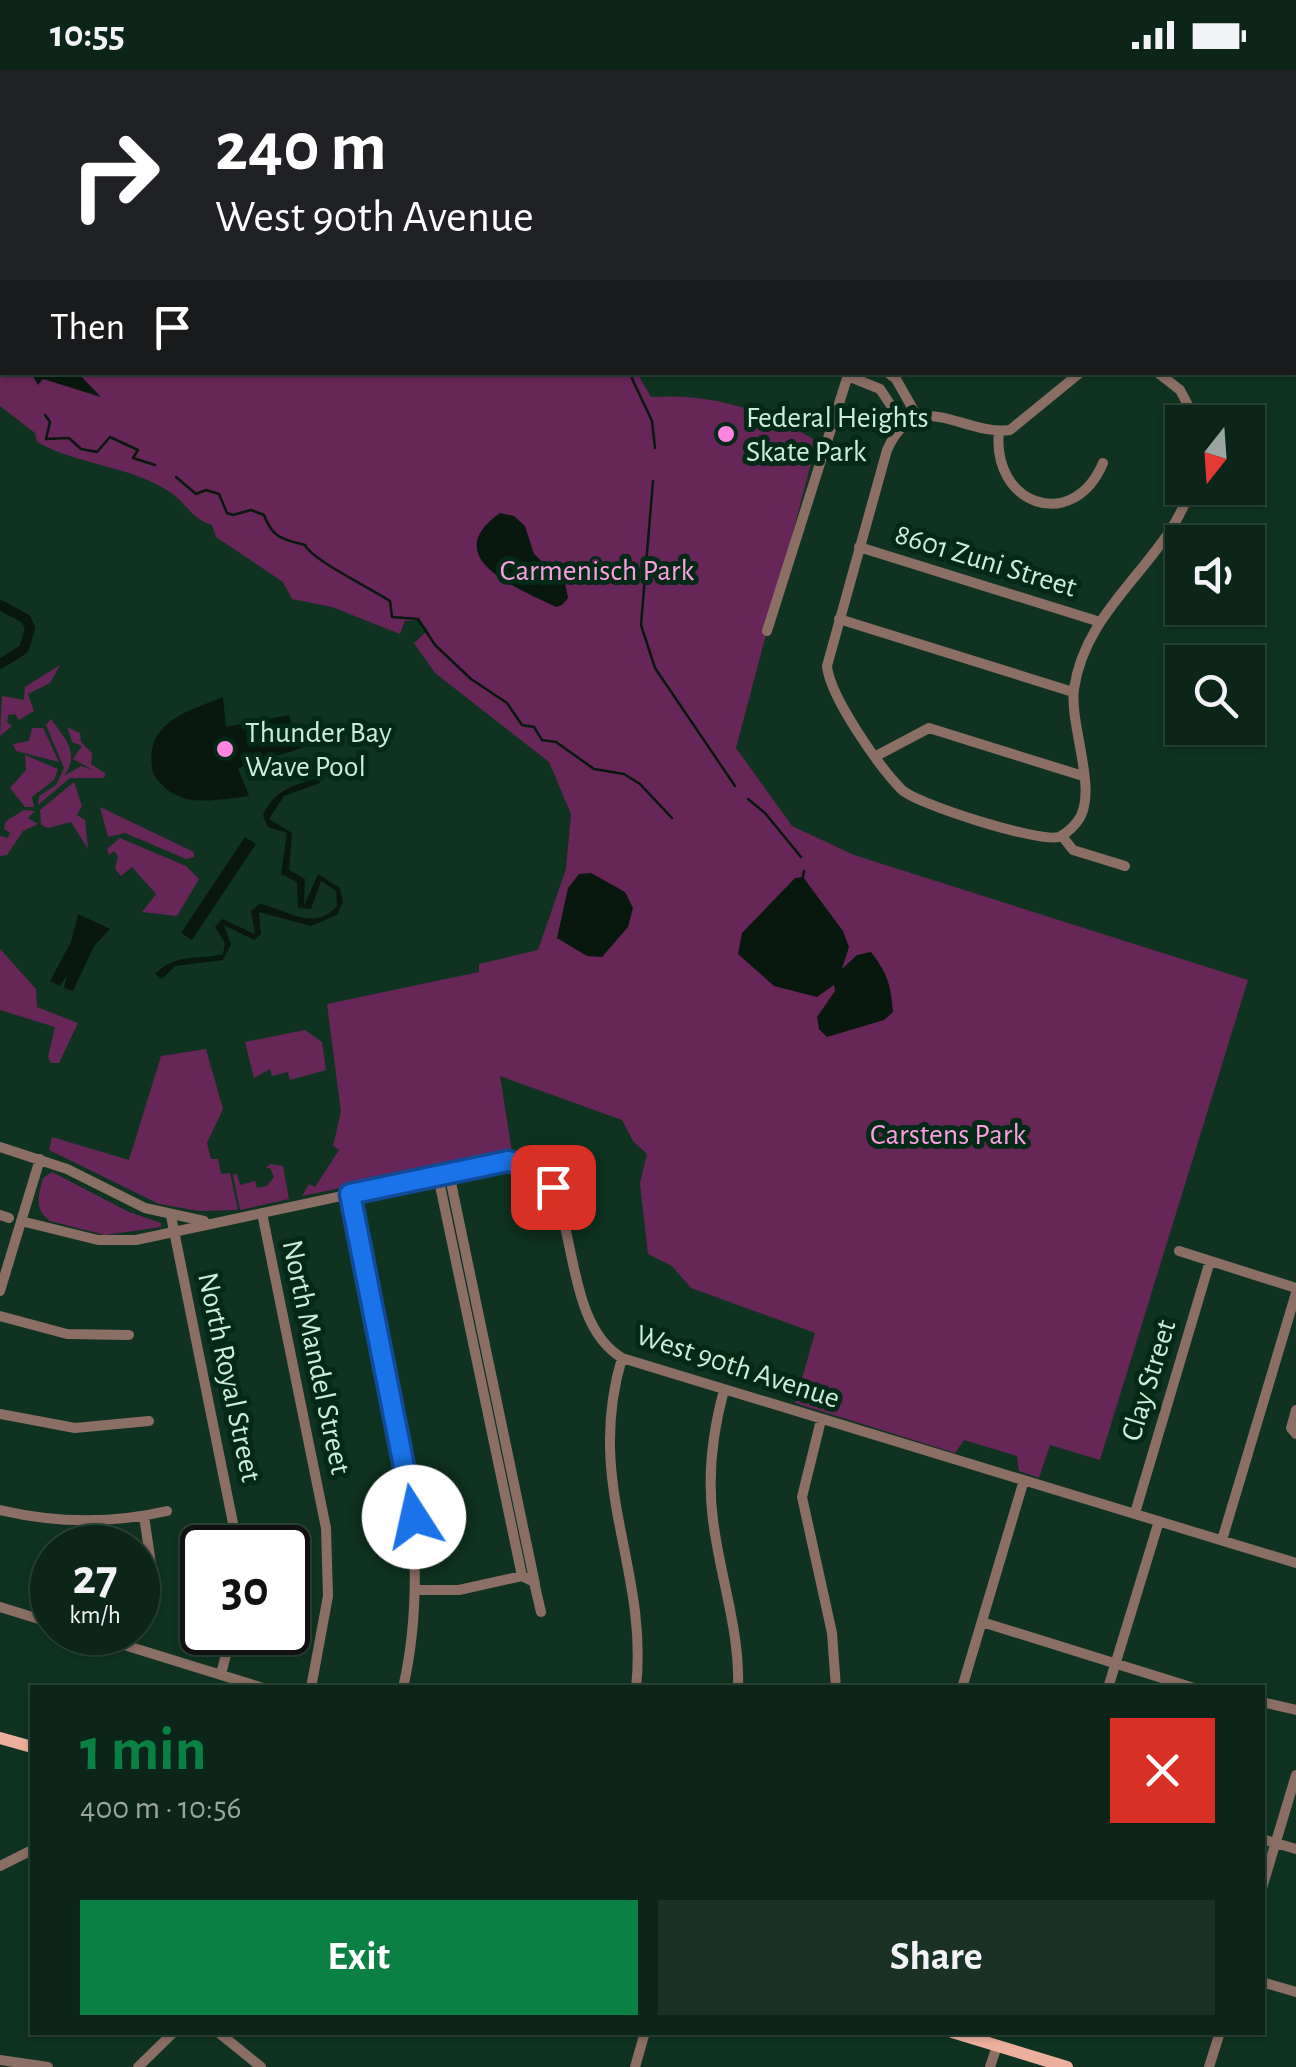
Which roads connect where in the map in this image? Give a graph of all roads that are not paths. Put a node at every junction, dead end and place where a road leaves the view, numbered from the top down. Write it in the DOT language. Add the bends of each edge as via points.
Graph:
graph roads {
  1 [pos="848,375"];
  2 [pos="850,375"];
  3 [pos="891,375"];
  4 [pos="1078,375"];
  5 [pos="1161,375"];
  6 [pos="1188,405"];
  7 [pos="918,418"];
  8 [pos="904,425"];
  9 [pos="1000,431"];
  10 [pos="1103,463"];
  11 [pos="1183,505"];
  12 [pos="859,547"];
  13 [pos="840,619"];
  14 [pos="1097,621"];
  15 [pos="767,631"];
  16 [pos="1073,692"];
  17 [pos="878,755"];
  18 [pos="1084,776"];
  19 [pos="1062,836"];
  20 [pos="1125,866"];
  21 [pos="0,1147"];
  22 [pos="40,1159"];
  23 [pos="444,1174"];
  24 [pos="350,1194"];
  25 [pos="262,1214"];
  26 [pos="171,1216"];
  27 [pos="10,1218"];
  28 [pos="220,1221"];
  29 [pos="174,1231"];
  30 [pos="1179,1251"];
  31 [pos="1210,1261"];
  32 [pos="0,1291"];
  33 [pos="1296,1291"];
  34 [pos="0,1316"];
  35 [pos="129,1334"];
  36 [pos="622,1358"];
  37 [pos="724,1390"];
  38 [pos="1296,1410"];
  39 [pos="0,1414"];
  40 [pos="821,1420"];
  41 [pos="149,1421"];
  42 [pos="1296,1434"];
  43 [pos="502,1454"];
  44 [pos="1024,1480"];
  45 [pos="0,1510"];
  46 [pos="167,1511"];
  47 [pos="1135,1513"];
  48 [pos="144,1516"];
  49 [pos="1159,1521"];
  50 [pos="145,1525"];
  51 [pos="233,1525"];
  52 [pos="1222,1540"];
  53 [pos="1296,1563"];
  54 [pos="522,1576"];
  55 [pos="535,1585"];
  56 [pos="417,1590"];
  57 [pos="0,1608"];
  58 [pos="541,1612"];
  59 [pos="30,1617"];
  60 [pos="982,1622"];
  61 [pos="158,1655"];
  62 [pos="225,1655"];
  63 [pos="1116,1664"];
  64 [pos="220,1674"];
  65 [pos="254,1685"];
  66 [pos="312,1685"];
  67 [pos="403,1685"];
  68 [pos="636,1685"];
  69 [pos="738,1685"];
  70 [pos="836,1685"];
  71 [pos="963,1685"];
  72 [pos="1109,1685"];
  73 [pos="1184,1685"];
  74 [pos="1265,1703"];
  75 [pos="1296,1710"];
  76 [pos="0,1738"];
  77 [pos="30,1747"];
  78 [pos="1296,1775"];
  79 [pos="1265,1840"];
  80 [pos="1276,1843"];
  81 [pos="1296,1850"];
  82 [pos="30,1851"];
  83 [pos="0,1866"];
  84 [pos="1265,1878"];
  85 [pos="1265,1983"];
  86 [pos="1296,1992"];
  87 [pos="171,2035"];
  88 [pos="222,2035"];
  89 [pos="644,2035"];
  90 [pos="962,2035"];
  91 [pos="1219,2035"];
  92 [pos="997,2046"];
  93 [pos="0,2060"];
  94 [pos="48,2067"];
  95 [pos="138,2067"];
  96 [pos="262,2067"];
  97 [pos="635,2067"];
  98 [pos="990,2067"];
  99 [pos="1068,2067"];
  100 [pos="1209,2067"];
  1 -- 15 [label="street"];
  2 -- 8 [label="street" via="880,390"];
  3 -- 7 [label="street"];
  4 -- 9 [label="street" via="1023,423"];
  5 -- 6 [label="street"];
  7 -- 8 [label="street"];
  7 -- 9 [label="street"];
  8 -- 12 [label="street, 8601 Zuni Street" via="887,450"];
  9 -- 10 [label="street" via="1007,482 1038,500 1078,498"];
  11 -- 14 [label="street, 8601 Zuni Street" via="1168,536"];
  12 -- 13 [label="street, 8601 Zuni Street"];
  12 -- 14 [label="street, 8601 Zuni Street"];
  13 -- 16 [label="street"];
  13 -- 17 [label="street, 8601 Zuni Street" via="828,657 830,679"];
  14 -- 16 [label="street, 8601 Zuni Street"];
  16 -- 18 [label="street, 8601 Zuni Street"];
  17 -- 18 [label="street" via="929,728"];
  17 -- 19 [label="street, 8601 Zuni Street" via="901,789 919,800 1040,838"];
  18 -- 19 [label="street, 8601 Zuni Street" via="1086,806"];
  19 -- 20 [label="street, 8601 Zuni Street" via="1073,850"];
  21 -- 22 [label="street, West 90th Avenue"];
  22 -- 26 [label="street, West 90th Avenue"];
  22 -- 27 [label="street"];
  23 -- 24 [label="street, West 90th Avenue"];
  23 -- 36 [label="street, West 90th Avenue" via="515,1161 548,1180 560,1204 584,1314 597,1337"];
  23 -- 43 [label="street"];
  24 -- 25 [label="street, West 90th Avenue"];
  24 -- 56 [label="street" via="411,1499"];
  25 -- 28 [label="street, West 90th Avenue"];
  25 -- 66 [label="street, North Mandel Street" via="326,1528 326,1623"];
  26 -- 28 [label="street, West 90th Avenue"];
  26 -- 29 [label="street, North Royal Street"];
  27 -- 29 [label="street, West 90th Avenue" via="98,1240"];
  27 -- 32 [label="street"];
  28 -- 29 [label="street, West 90th Avenue"];
  29 -- 51 [label="street, North Royal Street"];
  30 -- 31 [label="street"];
  31 -- 33 [label="street"];
  31 -- 47 [label="street, Clay Street"];
  33 -- 52 [label="street"];
  34 -- 35 [label="street" via="67,1334"];
  36 -- 37 [label="street, West 90th Avenue"];
  36 -- 68 [label="street" via="610,1408 608,1461 637,1627"];
  37 -- 40 [label="street, West 90th Avenue"];
  37 -- 69 [label="street" via="710,1485 738,1648"];
  38 -- 42 [label="street" via="1290,1428"];
  39 -- 41 [label="street" via="75,1428"];
  40 -- 44 [label="street, West 90th Avenue"];
  40 -- 70 [label="street" via="802,1497 832,1633"];
  43 -- 54 [label="street"];
  43 -- 55 [label="street"];
  44 -- 47 [label="street, West 90th Avenue"];
  44 -- 60 [label="street"];
  45 -- 48 [label="street" via="74,1521"];
  46 -- 48 [label="street"];
  47 -- 49 [label="street, West 90th Avenue"];
  48 -- 50 [label="street"];
  49 -- 52 [label="street, West 90th Avenue"];
  49 -- 63 [label="street"];
  52 -- 53 [label="street, West 90th Avenue"];
  54 -- 55 [label="street"];
  54 -- 56 [label="street" via="459,1590"];
  55 -- 58 [label="street"];
  56 -- 67 [label="street"];
  57 -- 59 [label="street"];
  60 -- 63 [label="street"];
  60 -- 71 [label="street"];
  61 -- 64 [label="street"];
  62 -- 64 [label="street"];
  63 -- 72 [label="street"];
  63 -- 73 [label="street"];
  64 -- 65 [label="street"];
  74 -- 75 [label="street"];
  76 -- 77 [label="main road"];
  78 -- 80 [label="street"];
  79 -- 80 [label="street"];
  80 -- 81 [label="street"];
  80 -- 84 [label="street"];
  82 -- 83 [label="street"];
  85 -- 86 [label="street"];
  87 -- 95 [label="street"];
  88 -- 96 [label="street"];
  89 -- 97 [label="street"];
  90 -- 92 [label="main road"];
  91 -- 100 [label="street"];
  92 -- 98 [label="street"];
  92 -- 99 [label="main road"];
  93 -- 94 [label="street"];
}
